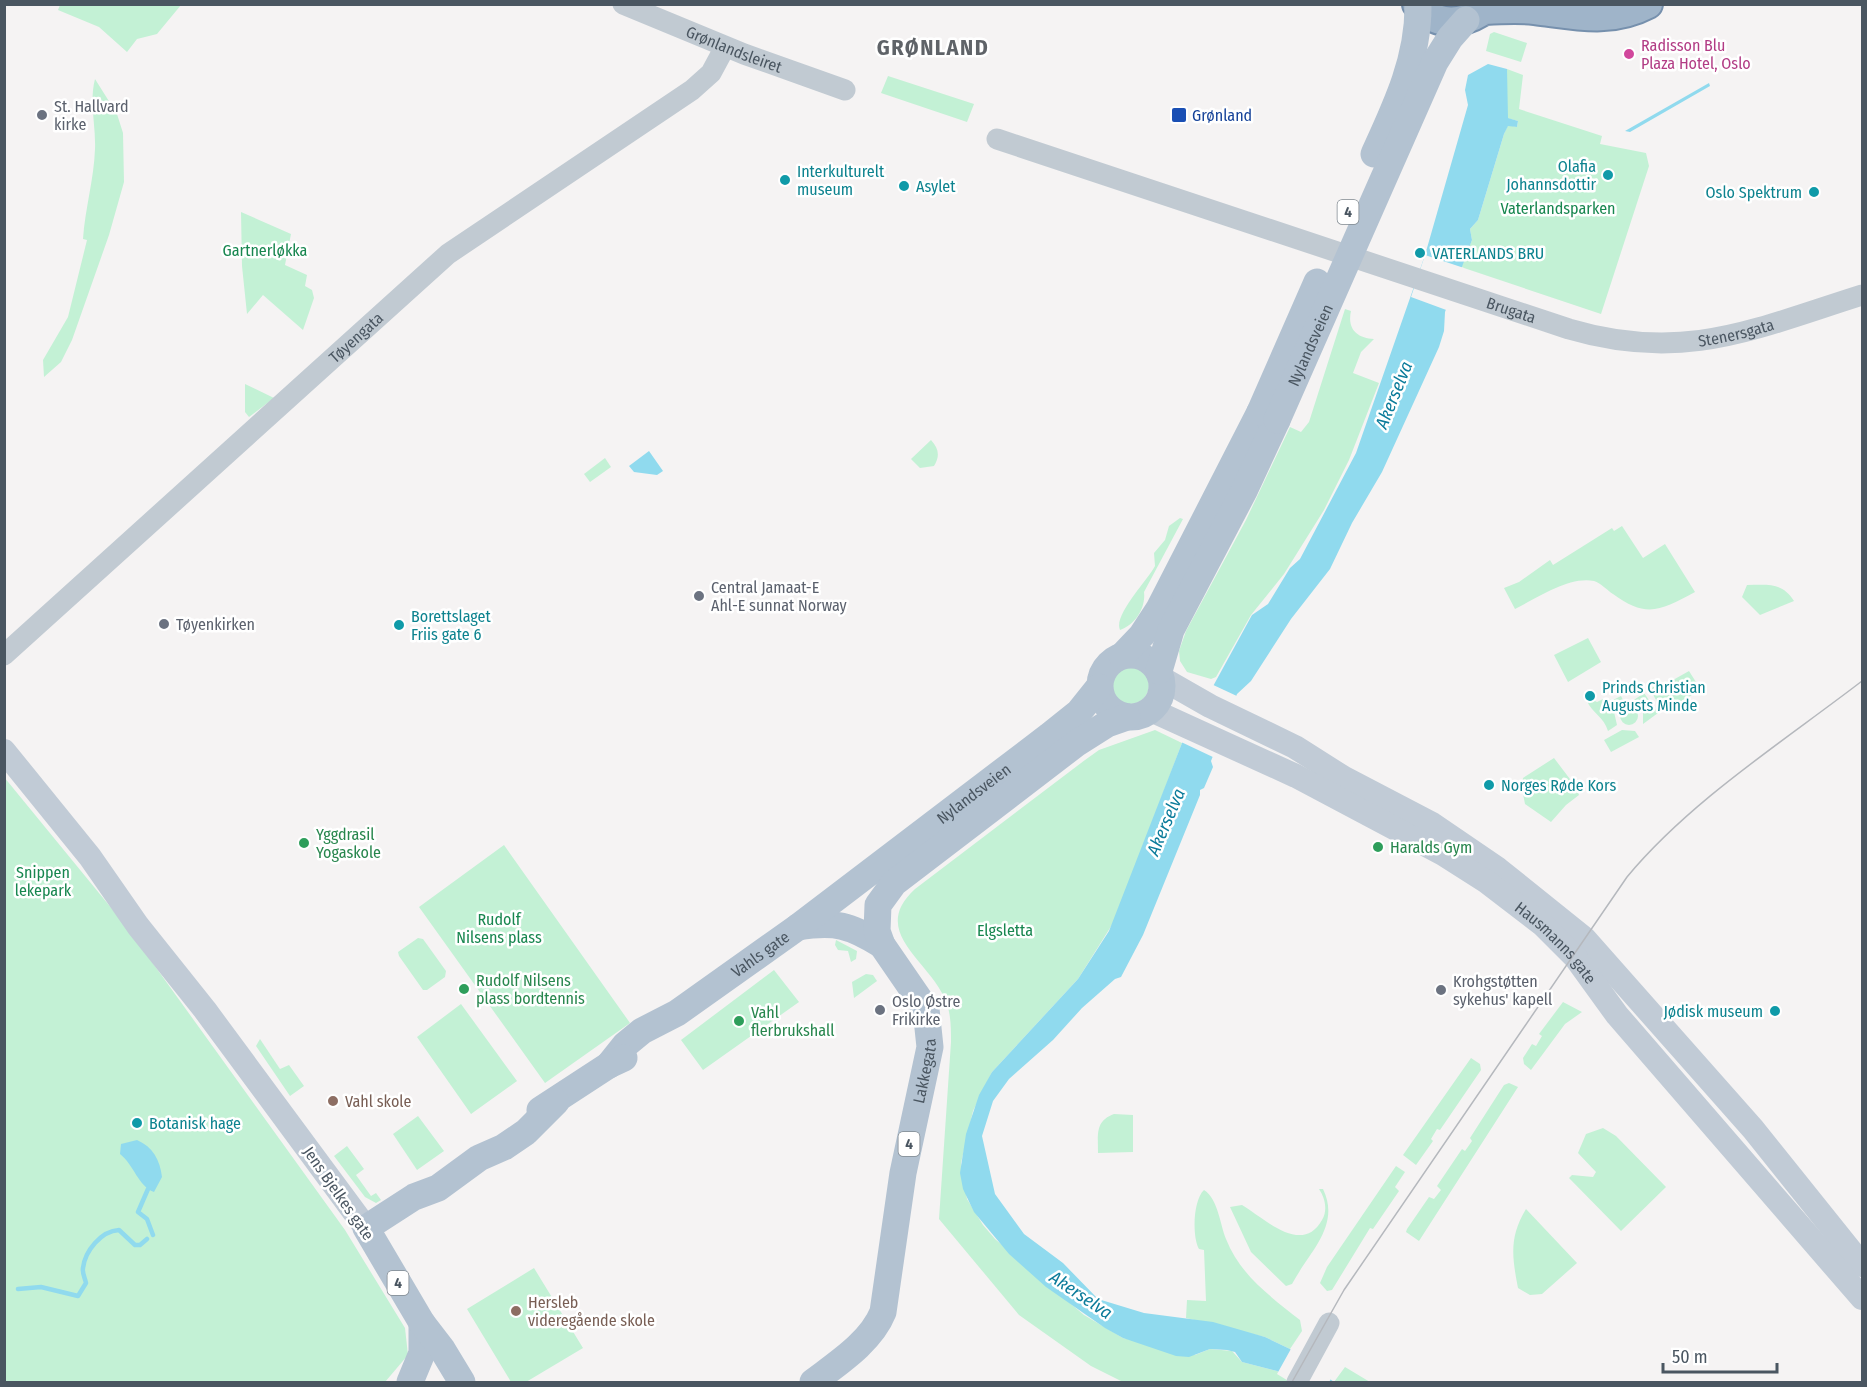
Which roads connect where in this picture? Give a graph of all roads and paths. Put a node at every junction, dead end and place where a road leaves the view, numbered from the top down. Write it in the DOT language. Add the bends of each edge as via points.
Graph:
graph roads {
  1 [pos="623,4"];
  2 [pos="1648,4"];
  3 [pos="1417,6"];
  4 [pos="1480,11"];
  5 [pos="1580,11"];
  6 [pos="725,47"];
  7 [pos="845,90"];
  8 [pos="997,139"];
  9 [pos="1863,295"];
  10 [pos="1606,338"];
  11 [pos="1268,416"];
  12 [pos="4,655"];
  13 [pos="1122,656"];
  14 [pos="1160,675"];
  15 [pos="1099,687"];
  16 [pos="1151,715"];
  17 [pos="4,751"];
  18 [pos="841,894"];
  19 [pos="876,915"];
  20 [pos="798,927"];
  21 [pos="882,945"];
  22 [pos="370,1235"];
  23 [pos="1863,1264"];
  24 [pos="886,1280"];
  25 [pos="1863,1298"];
  26 [pos="422,1323"];
  27 [pos="1329,1323"];
  28 [pos="410,1383"];
  29 [pos="462,1383"];
  30 [pos="808,1383"];
  31 [pos="813,1383"];
  32 [pos="1296,1383"];
  1 -- 6 [label="street, Grønlandsleiret"];
  2 -- 5 [label="highway" via="1618,16"];
  3 -- 4 [label="highway, Nylandsveien" via="1443,22"];
  3 -- 11 [label="main road, Nylandsveien / 4, bridge" via="1415,50 1403,88"];
  4 -- 5 [label="highway"];
  4 -- 11 [label="main road, Nylandsveien / 4, bridge" via="1449,38 1435,62"];
  6 -- 7 [label="street, Grønlandsleiret"];
  6 -- 12 [label="street, Tøyengata" via="711,74 692,90 448,254"];
  8 -- 10 [label="street, Brugata"];
  9 -- 10 [label="street, Stenersgata" via="1702,342 1643,344"];
  11 -- 13 [label="main road, Nylandsveien / 4" via="1226,483 1159,609"];
  11 -- 14 [label="main road, Nylandsveien / 4" via="1244,490 1171,630"];
  13 -- 14 [label="main road" via="1143,657"];
  13 -- 15 [label="main road, Nylandsveien" via="1108,664"];
  14 -- 16 [label="main road, Nylandsveien" via="1162,692"];
  14 -- 23 [label="main road, Hausmanns gate" via="1187,694 1295,747 1454,838 1584,938 1753,1130"];
  15 -- 16 [label="main road" via="1108,707"];
  15 -- 18 [label="main road, Nylandsveien / 4" via="1068,722"];
  16 -- 19 [label="main road, Nylandsveien / 4" via="1107,724 1077,743 894,883 882,897"];
  16 -- 25 [label="main road, Hausmanns gate" via="1296,776 1443,854 1487,882 1552,933 1578,960 1617,1016"];
  17 -- 22 [label="main road, Jens Bjelkes gate" via="90,857 159,930 206,1010"];
  18 -- 20 [label="main road, Vahls gate / 4"];
  19 -- 21 [label="main road, Lakkegata / 4"];
  20 -- 21 [label="main road, Lakkegata / 4" via="826,923 849,927"];
  20 -- 22 [label="main road, Vahls gate / 4" via="677,1013 650,1041 556,1102 526,1132 479,1158 438,1188 414,1197"];
  21 -- 24 [label="main road, Lakkegata / 4" via="926,1009 930,1036"];
  22 -- 26 [label="main road, Jens Bjelkes gate / 4"];
  24 -- 30 [label="main road, Lakkegata / 4" via="860,1322"];
  24 -- 31 [label="main road, Lakkegata / 4" via="880,1319 858,1346"];
  26 -- 28 [label="main road" via="422,1353"];
  26 -- 29 [label="main road, Jens Bjelkes gate / 4"];
  27 -- 32 [label="street"];
}
